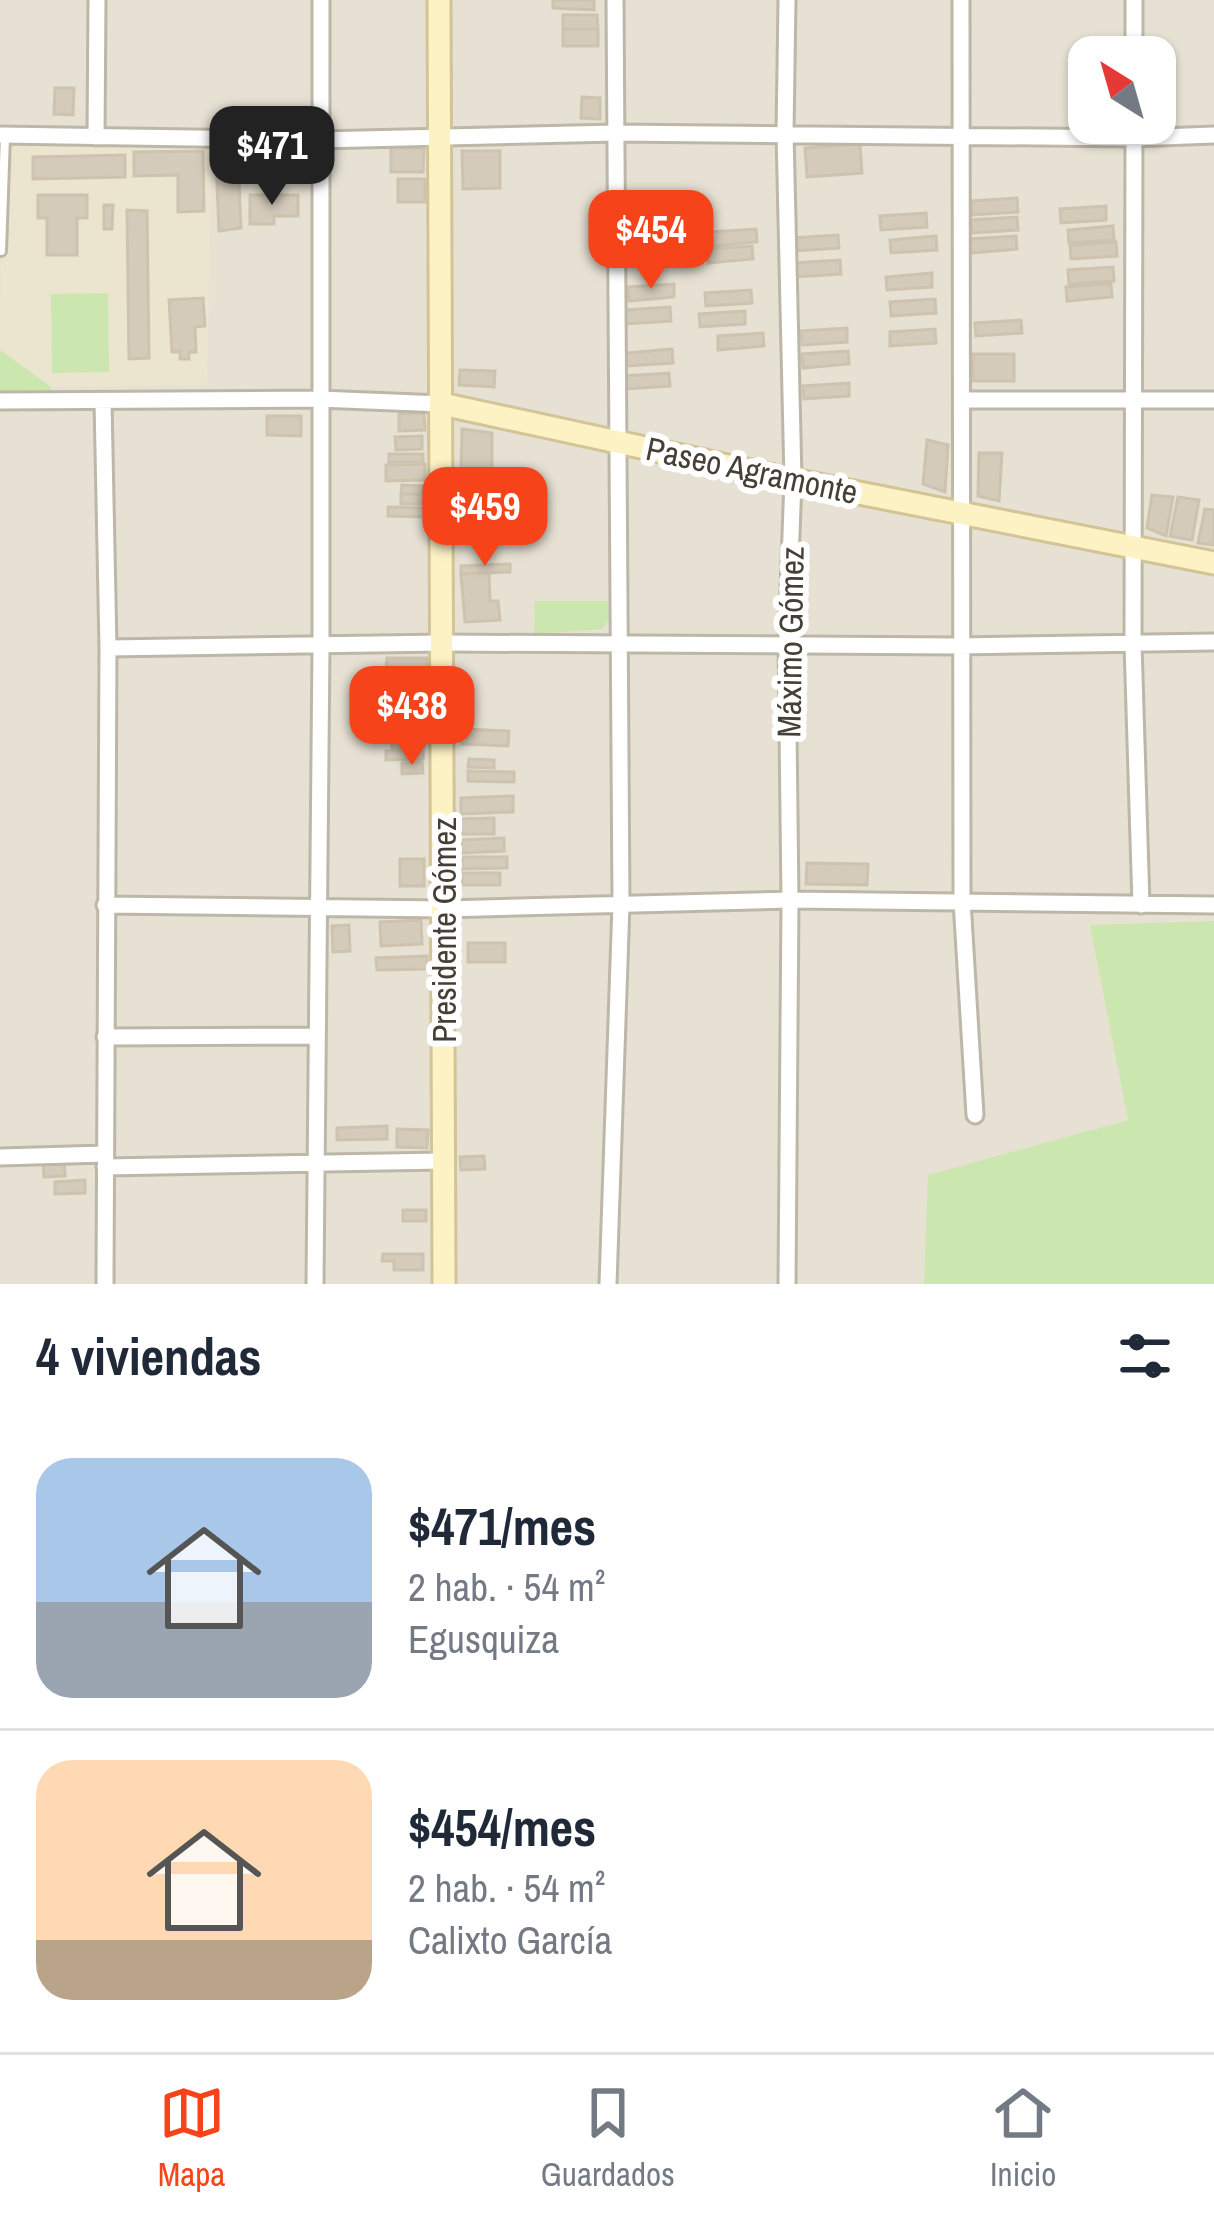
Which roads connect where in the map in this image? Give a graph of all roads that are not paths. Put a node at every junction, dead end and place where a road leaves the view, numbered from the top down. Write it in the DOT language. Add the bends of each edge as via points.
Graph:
graph roads {
  1 [pos="97,0"];
  2 [pos="321,0"];
  3 [pos="439,0"];
  4 [pos="615,0"];
  5 [pos="787,0"];
  6 [pos="961,0"];
  7 [pos="1134,0"];
  8 [pos="1134,36"];
  9 [pos="1068,132"];
  10 [pos="785,133"];
  11 [pos="1176,133"];
  12 [pos="616,134"];
  13 [pos="1214,135"];
  14 [pos="3,136"];
  15 [pos="440,136"];
  16 [pos="961,136"];
  17 [pos="96,137"];
  18 [pos="320,140"];
  19 [pos="1134,144"];
  20 [pos="1,251"];
  21 [pos="319,399"];
  22 [pos="962,400"];
  23 [pos="1135,400"];
  24 [pos="1214,400"];
  25 [pos="0,401"];
  26 [pos="103,401"];
  27 [pos="442,404"];
  28 [pos="615,441"];
  29 [pos="793,480"];
  30 [pos="962,514"];
  31 [pos="1133,548"];
  32 [pos="1214,563"];
  33 [pos="1214,642"];
  34 [pos="444,643"];
  35 [pos="787,643"];
  36 [pos="617,644"];
  37 [pos="1133,644"];
  38 [pos="959,646"];
  39 [pos="321,647"];
  40 [pos="108,648"];
  41 [pos="790,900"];
  42 [pos="962,901"];
  43 [pos="621,904"];
  44 [pos="105,905"];
  45 [pos="316,905"];
  46 [pos="1141,905"];
  47 [pos="1214,905"];
  48 [pos="445,909"];
  49 [pos="317,1036"];
  50 [pos="105,1037"];
  51 [pos="975,1115"];
  52 [pos="0,1157"];
  53 [pos="105,1161"];
  54 [pos="444,1161"];
  55 [pos="316,1166"];
  56 [pos="105,1284"];
  57 [pos="315,1284"];
  58 [pos="444,1284"];
  59 [pos="608,1284"];
  60 [pos="787,1284"];
  1 -- 17 [label="street"];
  2 -- 18 [label="street"];
  3 -- 15 [label="main road, Presidente Gómez"];
  4 -- 12 [label="street"];
  5 -- 10 [label="street, Máximo Gómez"];
  6 -- 16 [label="street"];
  7 -- 8 [label="street"];
  9 -- 16 [label="street"];
  10 -- 12 [label="street"];
  10 -- 16 [label="street"];
  10 -- 29 [label="street, Máximo Gómez"];
  11 -- 13 [label="street"];
  12 -- 15 [label="street"];
  12 -- 28 [label="street"];
  14 -- 17 [label="street"];
  14 -- 20 [label="lane"];
  15 -- 18 [label="street"];
  15 -- 27 [label="main road, Presidente Gómez"];
  16 -- 22 [label="street"];
  17 -- 18 [label="street"];
  18 -- 21 [label="street"];
  19 -- 23 [label="street"];
  21 -- 26 [label="street, Paseo Agramonte"];
  21 -- 27 [label="street, Paseo Agramonte"];
  21 -- 39 [label="street"];
  22 -- 23 [label="street"];
  22 -- 30 [label="street"];
  23 -- 24 [label="street"];
  23 -- 31 [label="street"];
  25 -- 26 [label="street, Paseo Agramonte"];
  26 -- 40 [label="street"];
  27 -- 28 [label="main road, Paseo Agramonte"];
  27 -- 34 [label="main road, Presidente Gómez"];
  28 -- 29 [label="main road, Paseo Agramonte"];
  28 -- 36 [label="street"];
  29 -- 30 [label="main road, Paseo Agramonte"];
  29 -- 35 [label="street, Máximo Gómez"];
  30 -- 31 [label="main road, Paseo Agramonte"];
  30 -- 38 [label="street"];
  31 -- 32 [label="main road, Paseo Agramonte"];
  31 -- 37 [label="street"];
  33 -- 37 [label="street"];
  34 -- 36 [label="street"];
  34 -- 39 [label="street"];
  34 -- 48 [label="main road, Presidente Gómez"];
  35 -- 36 [label="street"];
  35 -- 38 [label="street"];
  35 -- 41 [label="street, Máximo Gómez"];
  36 -- 43 [label="street"];
  37 -- 38 [label="street"];
  37 -- 46 [label="street"];
  38 -- 42 [label="street"];
  39 -- 40 [label="street"];
  39 -- 45 [label="street"];
  40 -- 44 [label="street"];
  41 -- 42 [label="street"];
  41 -- 43 [label="street"];
  41 -- 60 [label="street, Máximo Gómez"];
  42 -- 46 [label="street"];
  42 -- 51 [label="street"];
  43 -- 48 [label="street"];
  43 -- 59 [label="street"];
  44 -- 45 [label="street"];
  44 -- 50 [label="street"];
  45 -- 48 [label="street"];
  45 -- 49 [label="street"];
  46 -- 47 [label="street"];
  48 -- 54 [label="main road, Presidente Gómez"];
  49 -- 50 [label="street"];
  49 -- 55 [label="street"];
  50 -- 53 [label="street"];
  52 -- 53 [label="street"];
  53 -- 55 [label="street"];
  53 -- 56 [label="street"];
  54 -- 55 [label="street"];
  54 -- 58 [label="main road, Presidente Gómez"];
  55 -- 57 [label="street"];
}
